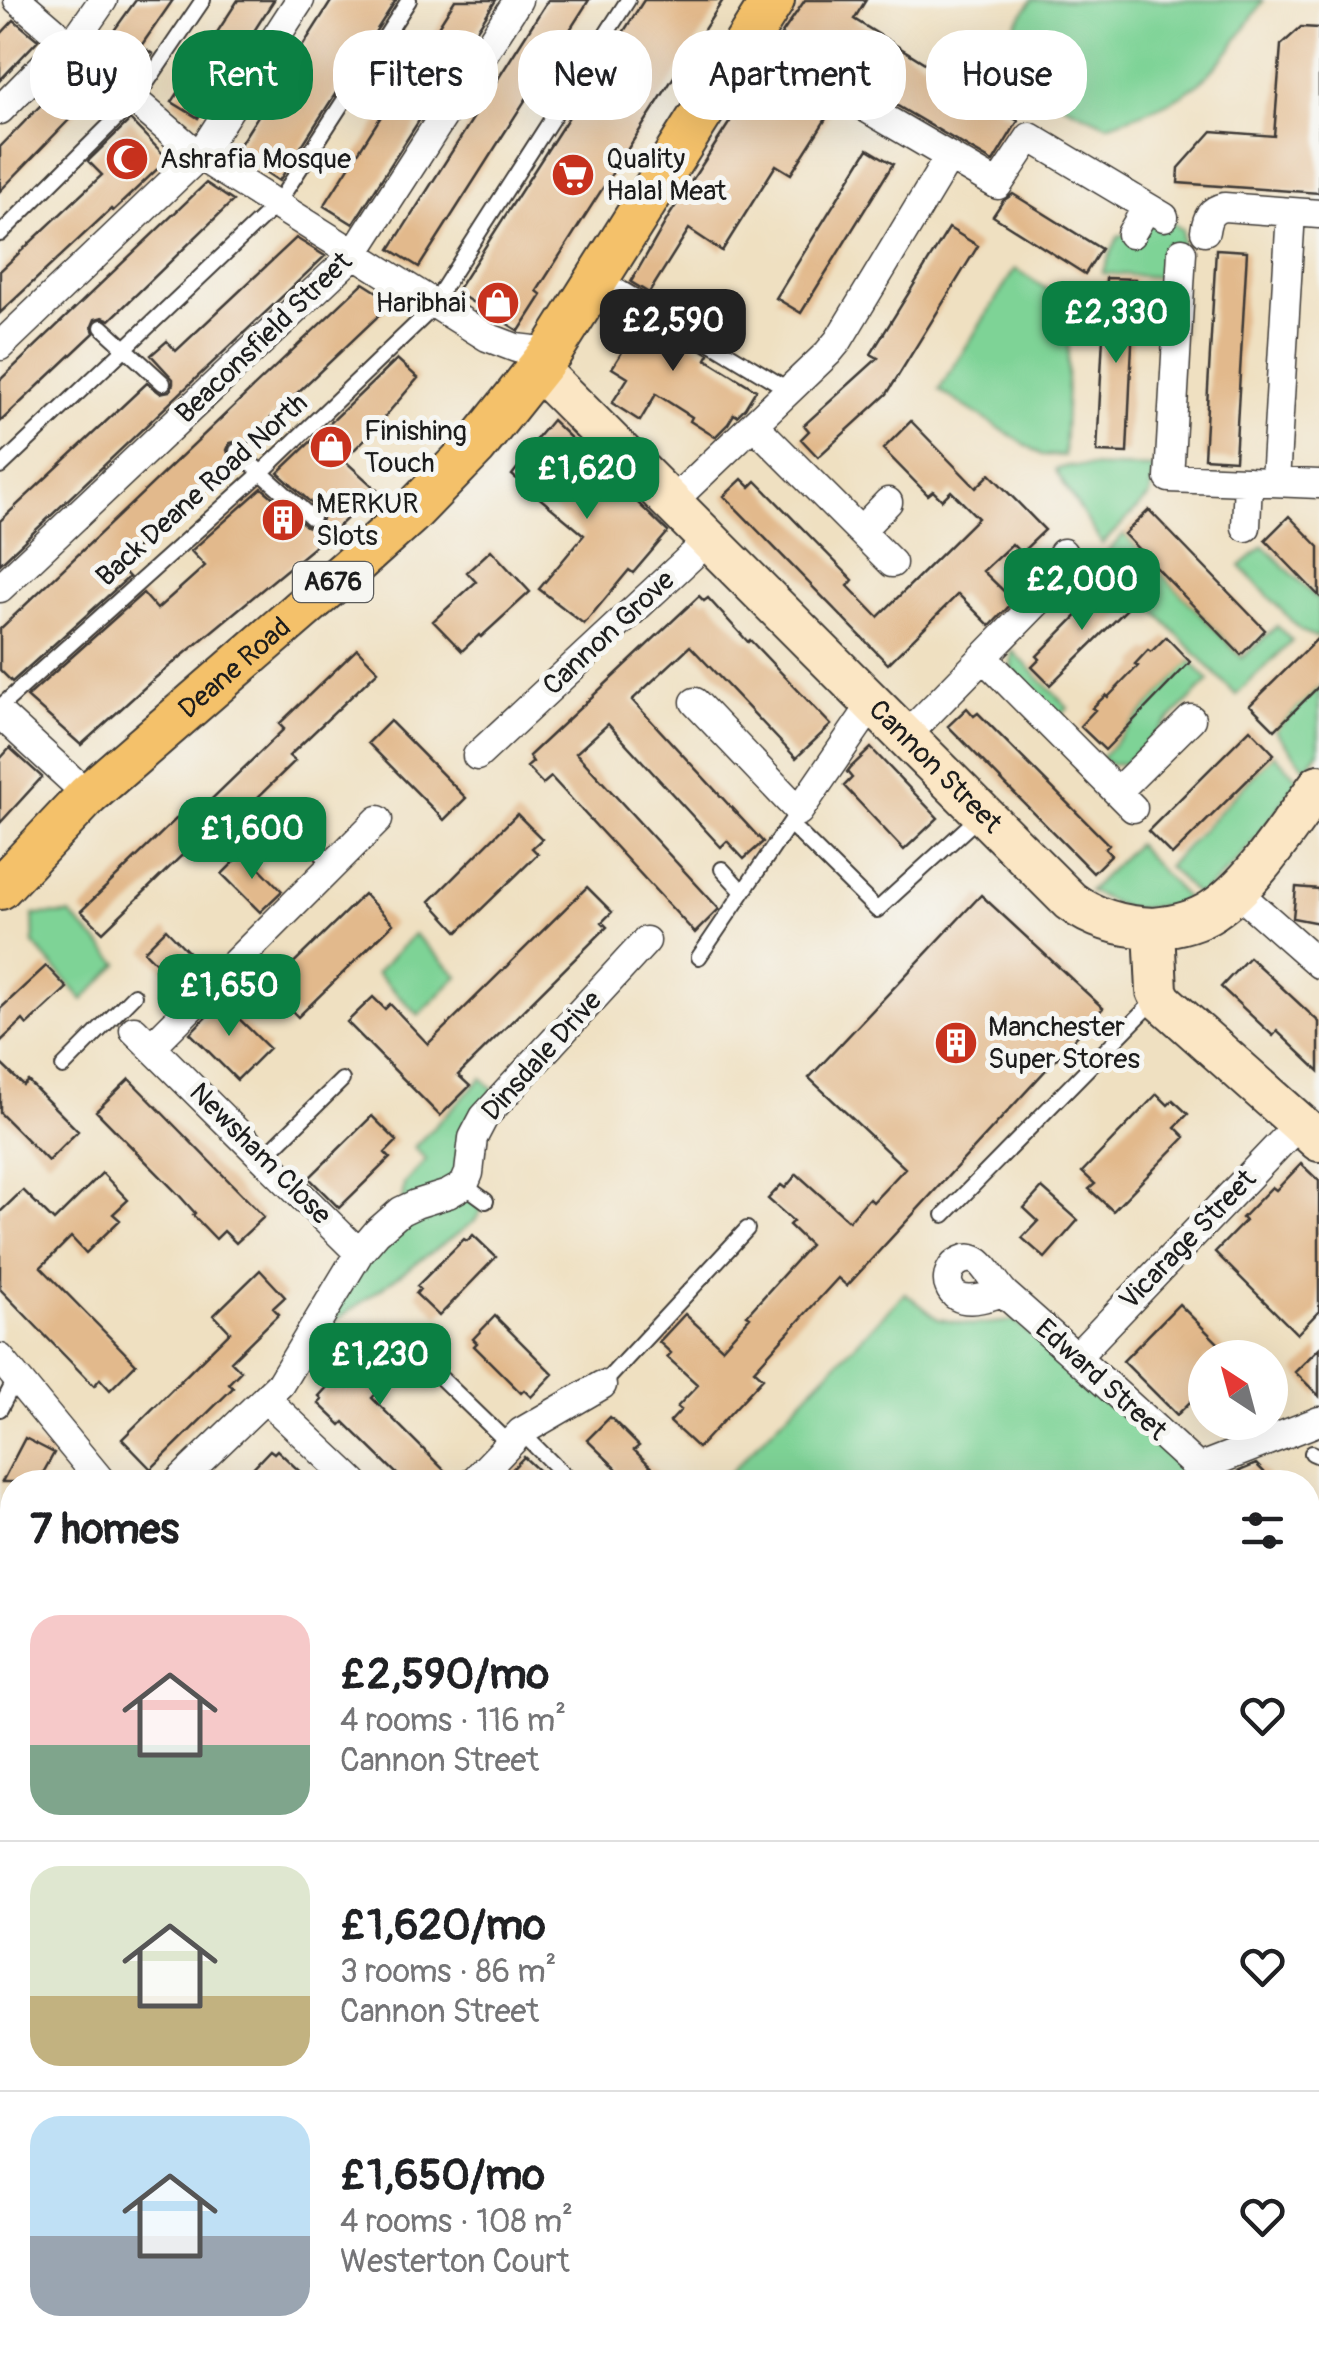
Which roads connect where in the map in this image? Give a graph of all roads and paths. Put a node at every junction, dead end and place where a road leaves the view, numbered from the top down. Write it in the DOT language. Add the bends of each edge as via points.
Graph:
graph roads {
  1 [pos="18,0"];
  2 [pos="103,0"];
  3 [pos="203,0"];
  4 [pos="300,0"];
  5 [pos="409,0"];
  6 [pos="518,0"];
  7 [pos="628,0"];
  8 [pos="773,0"];
  9 [pos="53,30"];
  10 [pos="80,30"];
  11 [pos="756,30"];
  12 [pos="152,75"];
  13 [pos="30,81"];
  14 [pos="0,110"];
  15 [pos="152,115"];
  16 [pos="115,120"];
  17 [pos="699,120"];
  18 [pos="885,120"];
  19 [pos="199,156"];
  20 [pos="948,157"];
  21 [pos="277,204"];
  22 [pos="1305,213"];
  23 [pos="1205,216"];
  24 [pos="0,234"];
  25 [pos="1131,234"];
  26 [pos="1182,252"];
  27 [pos="354,254"];
  28 [pos="600,275"];
  29 [pos="434,305"];
  30 [pos="102,327"];
  31 [pos="0,346"];
  32 [pos="125,348"];
  33 [pos="544,360"];
  34 [pos="163,383"];
  35 [pos="790,391"];
  36 [pos="754,424"];
  37 [pos="237,452"];
  38 [pos="0,466"];
  39 [pos="261,473"];
  40 [pos="1262,482"];
  41 [pos="1319,484"];
  42 [pos="672,502"];
  43 [pos="888,502"];
  44 [pos="312,518"];
  45 [pos="1246,526"];
  46 [pos="860,530"];
  47 [pos="710,539"];
  48 [pos="1062,553"];
  49 [pos="892,563"];
  50 [pos="0,588"];
  51 [pos="983,657"];
  52 [pos="694,702"];
  53 [pos="873,703"];
  54 [pos="0,710"];
  55 [pos="1191,719"];
  56 [pos="906,736"];
  57 [pos="476,756"];
  58 [pos="1319,786"];
  59 [pos="88,795"];
  60 [pos="983,814"];
  61 [pos="286,818"];
  62 [pos="794,818"];
  63 [pos="378,820"];
  64 [pos="334,865"];
  65 [pos="722,870"];
  66 [pos="0,888"];
  67 [pos="1236,891"];
  68 [pos="743,892"];
  69 [pos="1154,928"];
  70 [pos="646,941"];
  71 [pos="699,957"];
  72 [pos="1319,964"];
  73 [pos="134,995"];
  74 [pos="1159,996"];
  75 [pos="135,1030"];
  76 [pos="63,1067"];
  77 [pos="342,1080"];
  78 [pos="1309,1133"];
  79 [pos="264,1158"];
  80 [pos="944,1215"];
  81 [pos="746,1229"];
  82 [pos="359,1253"];
  83 [pos="1003,1292"];
  84 [pos="1077,1356"];
  85 [pos="8,1368"];
  86 [pos="442,1379"];
  87 [pos="602,1385"];
  88 [pos="266,1399"];
  89 [pos="0,1409"];
  90 [pos="1319,1421"];
  91 [pos="515,1438"];
  92 [pos="76,1470"];
  93 [pos="191,1470"];
  94 [pos="341,1470"];
  95 [pos="484,1470"];
  96 [pos="555,1470"];
  1 -- 9 [label="street"];
  2 -- 10 [label="street"];
  3 -- 12 [label="lane"];
  4 -- 19 [label="street"];
  5 -- 21 [label="lane"];
  6 -- 27 [label="street, Beaconsfield Street"];
  7 -- 29 [label="lane, Back Deane Road North"];
  8 -- 11 [label="main road, Deane Road / A676"];
  13 -- 14 [label="street"];
  15 -- 19 [label="street"];
  16 -- 24 [label="lane"];
  17 -- 28 [label="main road, Deane Road / A676"];
  18 -- 20 [label="street"];
  19 -- 21 [label="street"];
  19 -- 31 [label="street"];
  20 -- 25 [label="street" via="998,185 1030,137 1156,212"];
  20 -- 35 [label="street" via="838,341"];
  21 -- 27 [label="street"];
  21 -- 32 [label="lane"];
  22 -- 23 [label="street" via="1224,206"];
  22 -- 40 [label="street"];
  26 -- 40 [label="street" via="1168,478"];
  27 -- 29 [label="street"];
  27 -- 50 [label="street, Beaconsfield Street"];
  28 -- 33 [label="main road, Deane Road / A676"];
  28 -- 35 [label="lane"];
  29 -- 33 [label="street"];
  29 -- 39 [label="lane, Back Deane Road North"];
  30 -- 32 [label="lane"];
  32 -- 34 [label="lane"];
  32 -- 38 [label="lane"];
  33 -- 42 [label="street, Cannon Street"];
  33 -- 59 [label="main road, Deane Road / A676" via="476,446 409,515"];
  35 -- 36 [label="street"];
  36 -- 42 [label="street"];
  36 -- 46 [label="street"];
  37 -- 39 [label="lane"];
  39 -- 44 [label="lane"];
  39 -- 54 [label="lane, Back Deane Road North"];
  40 -- 41 [label="street"];
  40 -- 45 [label="street"];
  42 -- 47 [label="street, Cannon Street"];
  43 -- 46 [label="street"];
  46 -- 49 [label="street"];
  47 -- 53 [label="street, Cannon Street"];
  47 -- 57 [label="street, Cannon Grove" via="499,718"];
  48 -- 51 [label="street" via="1057,582"];
  51 -- 55 [label="street" via="1125,800"];
  51 -- 56 [label="street"];
  52 -- 62 [label="street" via="707,733"];
  53 -- 56 [label="street, Cannon Street"];
  53 -- 62 [label="street"];
  54 -- 59 [label="street"];
  56 -- 60 [label="street, Cannon Street"];
  58 -- 67 [label="street"];
  59 -- 66 [label="main road, Deane Road / A676"];
  60 -- 62 [label="lane" via="877,910"];
  60 -- 69 [label="street, Cannon Street" via="1079,908 1116,924"];
  61 -- 64 [label="lane"];
  62 -- 68 [label="lane"];
  63 -- 64 [label="street"];
  64 -- 75 [label="street"];
  65 -- 68 [label="lane"];
  67 -- 69 [label="street" via="1193,920"];
  67 -- 72 [label="street"];
  68 -- 71 [label="lane"];
  69 -- 74 [label="street"];
  70 -- 82 [label="street, Dinsdale Drive" via="484,1118 472,1138 475,1193 416,1204"];
  73 -- 75 [label="lane"];
  74 -- 78 [label="street"];
  74 -- 80 [label="lane"];
  75 -- 76 [label="lane"];
  75 -- 79 [label="street, Newsham Close"];
  77 -- 79 [label="lane"];
  78 -- 84 [label="street, Vicarage Street"];
  79 -- 82 [label="street, Newsham Close"];
  81 -- 87 [label="lane"];
  82 -- 88 [label="street, Dinsdale Drive"];
  83 -- 84 [label="street, Edward Street"];
  84 -- 90 [label="street, Edward Street" via="1198,1468"];
  85 -- 89 [label="lane"];
  85 -- 92 [label="street"];
  86 -- 91 [label="lane"];
  87 -- 91 [label="street"];
  88 -- 93 [label="street, Dinsdale Drive"];
  88 -- 94 [label="street"];
  91 -- 95 [label="street"];
  91 -- 96 [label="lane"];
}
